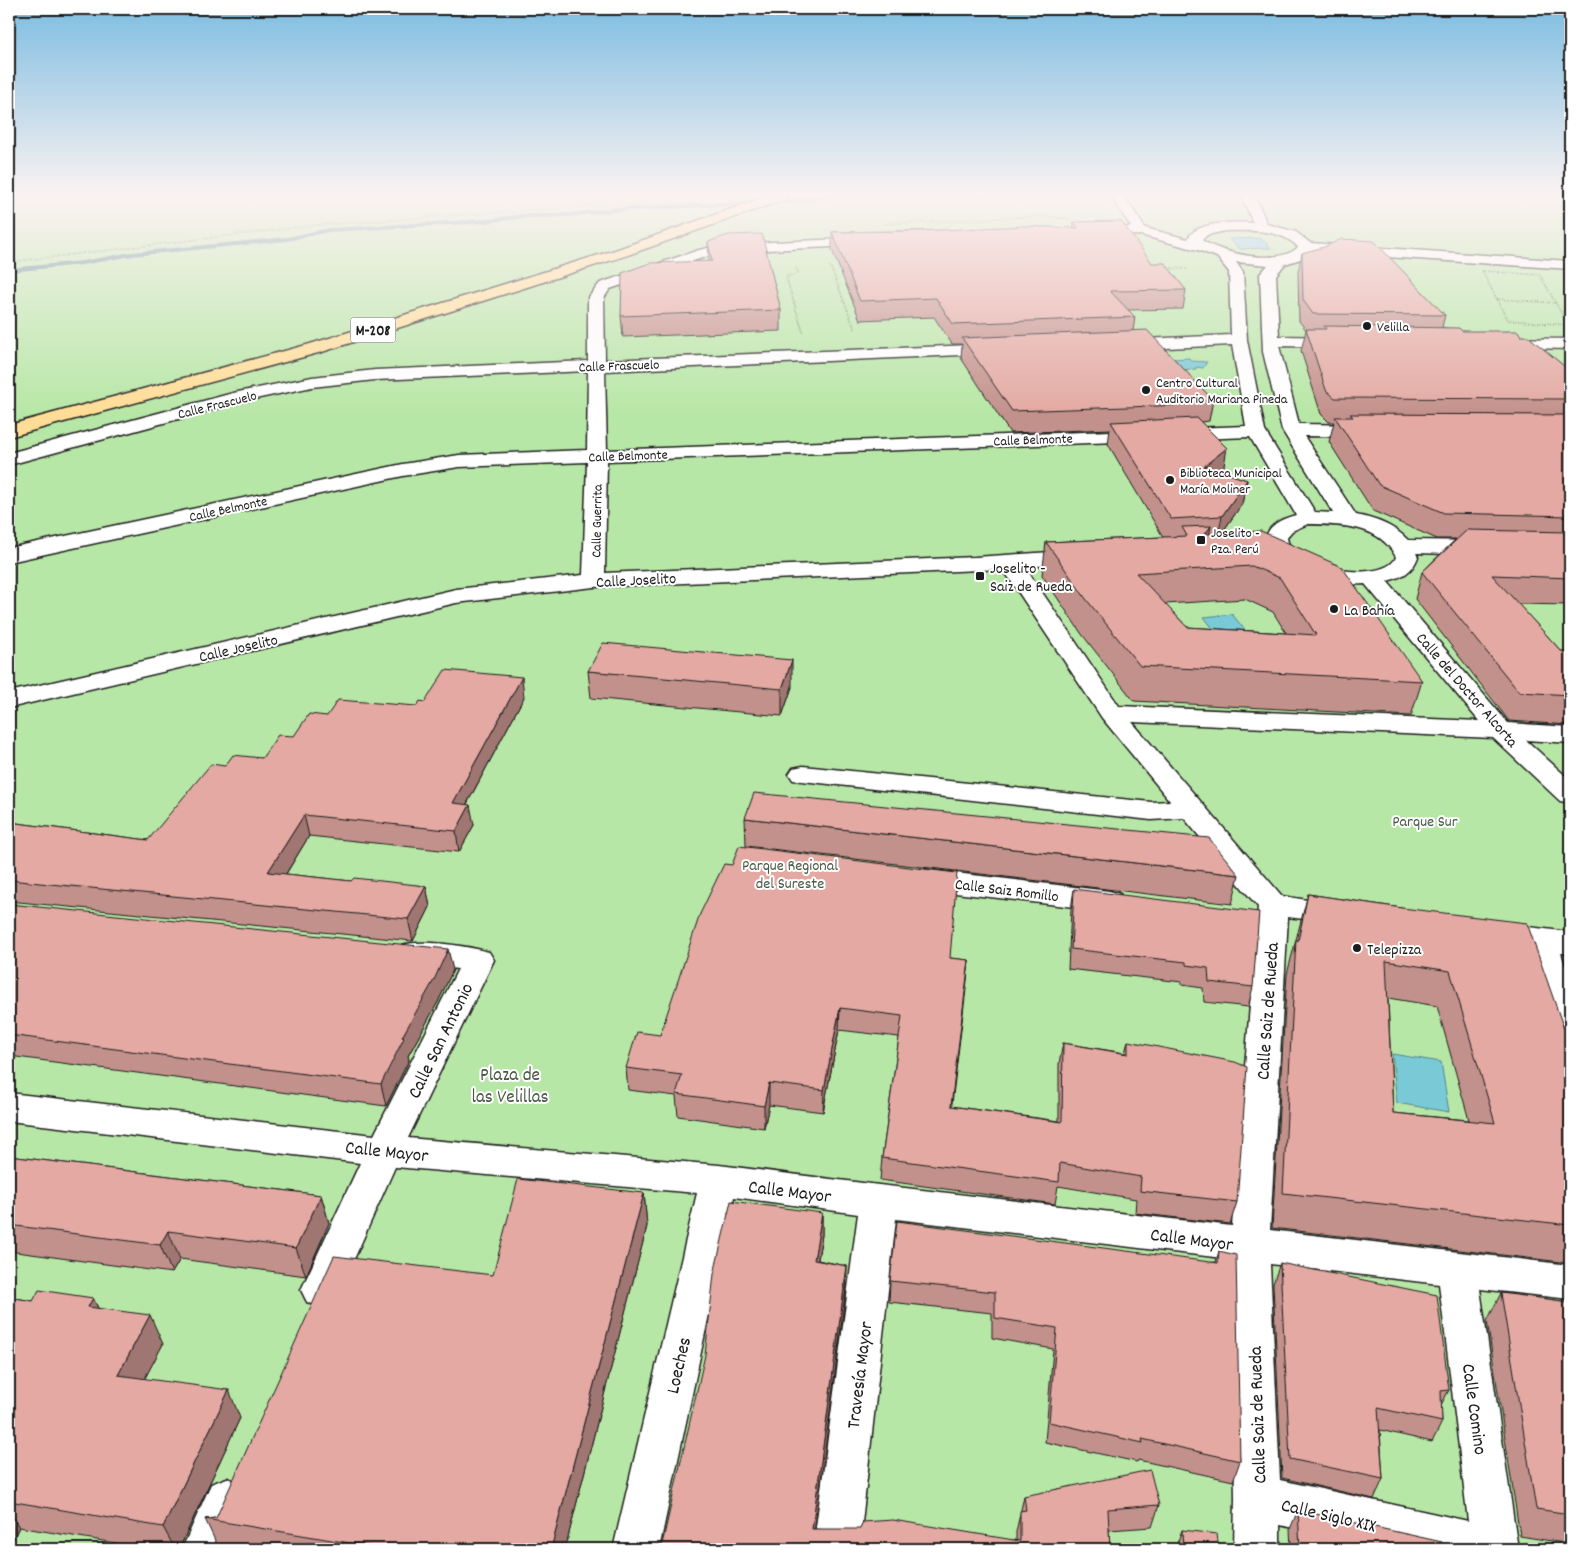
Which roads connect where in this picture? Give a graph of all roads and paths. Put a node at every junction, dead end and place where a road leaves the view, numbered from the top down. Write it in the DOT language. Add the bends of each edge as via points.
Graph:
graph roads {
  1 [pos="570,269"];
  2 [pos="657,269"];
  3 [pos="797,269"];
  4 [pos="831,269"];
  5 [pos="1233,269"];
  6 [pos="1273,269"];
  7 [pos="1497,298"];
  8 [pos="1556,303"];
  9 [pos="855,329"];
  10 [pos="803,333"];
  11 [pos="1239,340"];
  12 [pos="1271,341"];
  13 [pos="1358,342"];
  14 [pos="1484,343"];
  15 [pos="1570,344"];
  16 [pos="1110,345"];
  17 [pos="1012,349"];
  18 [pos="598,366"];
  19 [pos="1291,430"];
  20 [pos="9,431"];
  21 [pos="1256,431"];
  22 [pos="1391,431"];
  23 [pos="597,456"];
  24 [pos="9,459"];
  25 [pos="1308,518"];
  26 [pos="1348,520"];
  27 [pos="1404,546"];
  28 [pos="1502,549"];
  29 [pos="9,555"];
  30 [pos="1100,556"];
  31 [pos="1010,562"];
  32 [pos="1371,577"];
  33 [pos="594,580"];
  34 [pos="9,700"];
  35 [pos="1111,713"];
  36 [pos="1500,730"];
  37 [pos="1570,735"];
  38 [pos="803,774"];
  39 [pos="1570,795"];
  40 [pos="1192,809"];
  41 [pos="890,875"];
  42 [pos="1134,904"];
  43 [pos="1262,914"];
  44 [pos="1368,918"];
  45 [pos="1464,930"];
  46 [pos="1555,942"];
  47 [pos="381,950"];
  48 [pos="1570,1034"];
  49 [pos="9,1107"];
  50 [pos="384,1151"];
  51 [pos="719,1180"];
  52 [pos="879,1201"];
  53 [pos="1250,1244"];
  54 [pos="1457,1268"];
  55 [pos="1570,1282"];
  56 [pos="306,1323"];
  57 [pos="241,1468"];
  58 [pos="1258,1498"];
  59 [pos="205,1549"];
  60 [pos="636,1549"];
  61 [pos="836,1549"];
  62 [pos="1257,1549"];
  63 [pos="1488,1549"];
  64 [pos="1495,1549"];
  1 -- 20 [label="main road, M-208" via="316,348"];
  2 -- 18 [label="street, Calle Guerrita" via="605,286 596,298"];
  3 -- 10 [label="path" via="798,273 786,277"];
  4 -- 9 [label="path"];
  5 -- 11 [label="street"];
  6 -- 12 [label="street" via="1268,274"];
  7 -- 8 [label="path"];
  7 -- 8 [label="path" via="1508,320 1568,325"];
  7 -- 8 [label="path" via="1482,271 1540,275"];
  11 -- 16 [label="street"];
  11 -- 21 [label="street"];
  12 -- 13 [label="street"];
  12 -- 19 [label="street"];
  14 -- 15 [label="street"];
  17 -- 18 [label="street, Calle Frascuelo"];
  18 -- 23 [label="street, Calle Guerrita"];
  18 -- 24 [label="street, Calle Frascuelo" via="375,375 312,382 239,397"];
  19 -- 22 [label="street"];
  19 -- 26 [label="street"];
  21 -- 23 [label="street, Calle Belmonte"];
  21 -- 25 [label="street"];
  23 -- 29 [label="street, Calle Belmonte" via="459,461 402,470"];
  23 -- 33 [label="street, Calle Guerrita"];
  25 -- 26 [label="street"];
  25 -- 32 [label="street" via="1281,528 1268,545 1312,570 1341,576"];
  26 -- 27 [label="street" via="1372,526"];
  27 -- 28 [label="street"];
  27 -- 32 [label="street" via="1408,557 1403,566"];
  30 -- 31 [label="street, Calle Joselito"];
  31 -- 33 [label="street, Calle Joselito"];
  31 -- 35 [label="street"];
  32 -- 36 [label="street, Calle del Doctor Alcorta"];
  33 -- 34 [label="street, Calle Joselito" via="456,596"];
  35 -- 36 [label="street"];
  35 -- 40 [label="street"];
  36 -- 37 [label="street"];
  36 -- 39 [label="street, Calle del Doctor Alcorta"];
  38 -- 40 [label="street" via="1151,811"];
  40 -- 43 [label="street"];
  41 -- 42 [label="street, Calle Saiz Romillo"];
  43 -- 44 [label="street"];
  43 -- 53 [label="street, Calle Saiz de Rueda"];
  45 -- 46 [label="street"];
  46 -- 48 [label="street"];
  47 -- 50 [label="street, Calle San Antonio" via="478,960"];
  49 -- 50 [label="street, Calle Mayor"];
  50 -- 51 [label="street, Calle Mayor"];
  50 -- 56 [label="street, Calle San Antonio"];
  51 -- 52 [label="street, Calle Mayor"];
  51 -- 60 [label="street, Loeches"];
  52 -- 53 [label="street, Calle Mayor"];
  52 -- 61 [label="street, Travesía Mayor"];
  53 -- 54 [label="street, Calle Mayor"];
  53 -- 58 [label="street, Calle Saiz de Rueda"];
  54 -- 55 [label="street, Calle Mayor"];
  54 -- 64 [label="street, Calle Comino"];
  57 -- 59 [label="street"];
  58 -- 62 [label="street, Calle Saiz de Rueda"];
  58 -- 63 [label="street, Calle Siglo XIX"];
}
